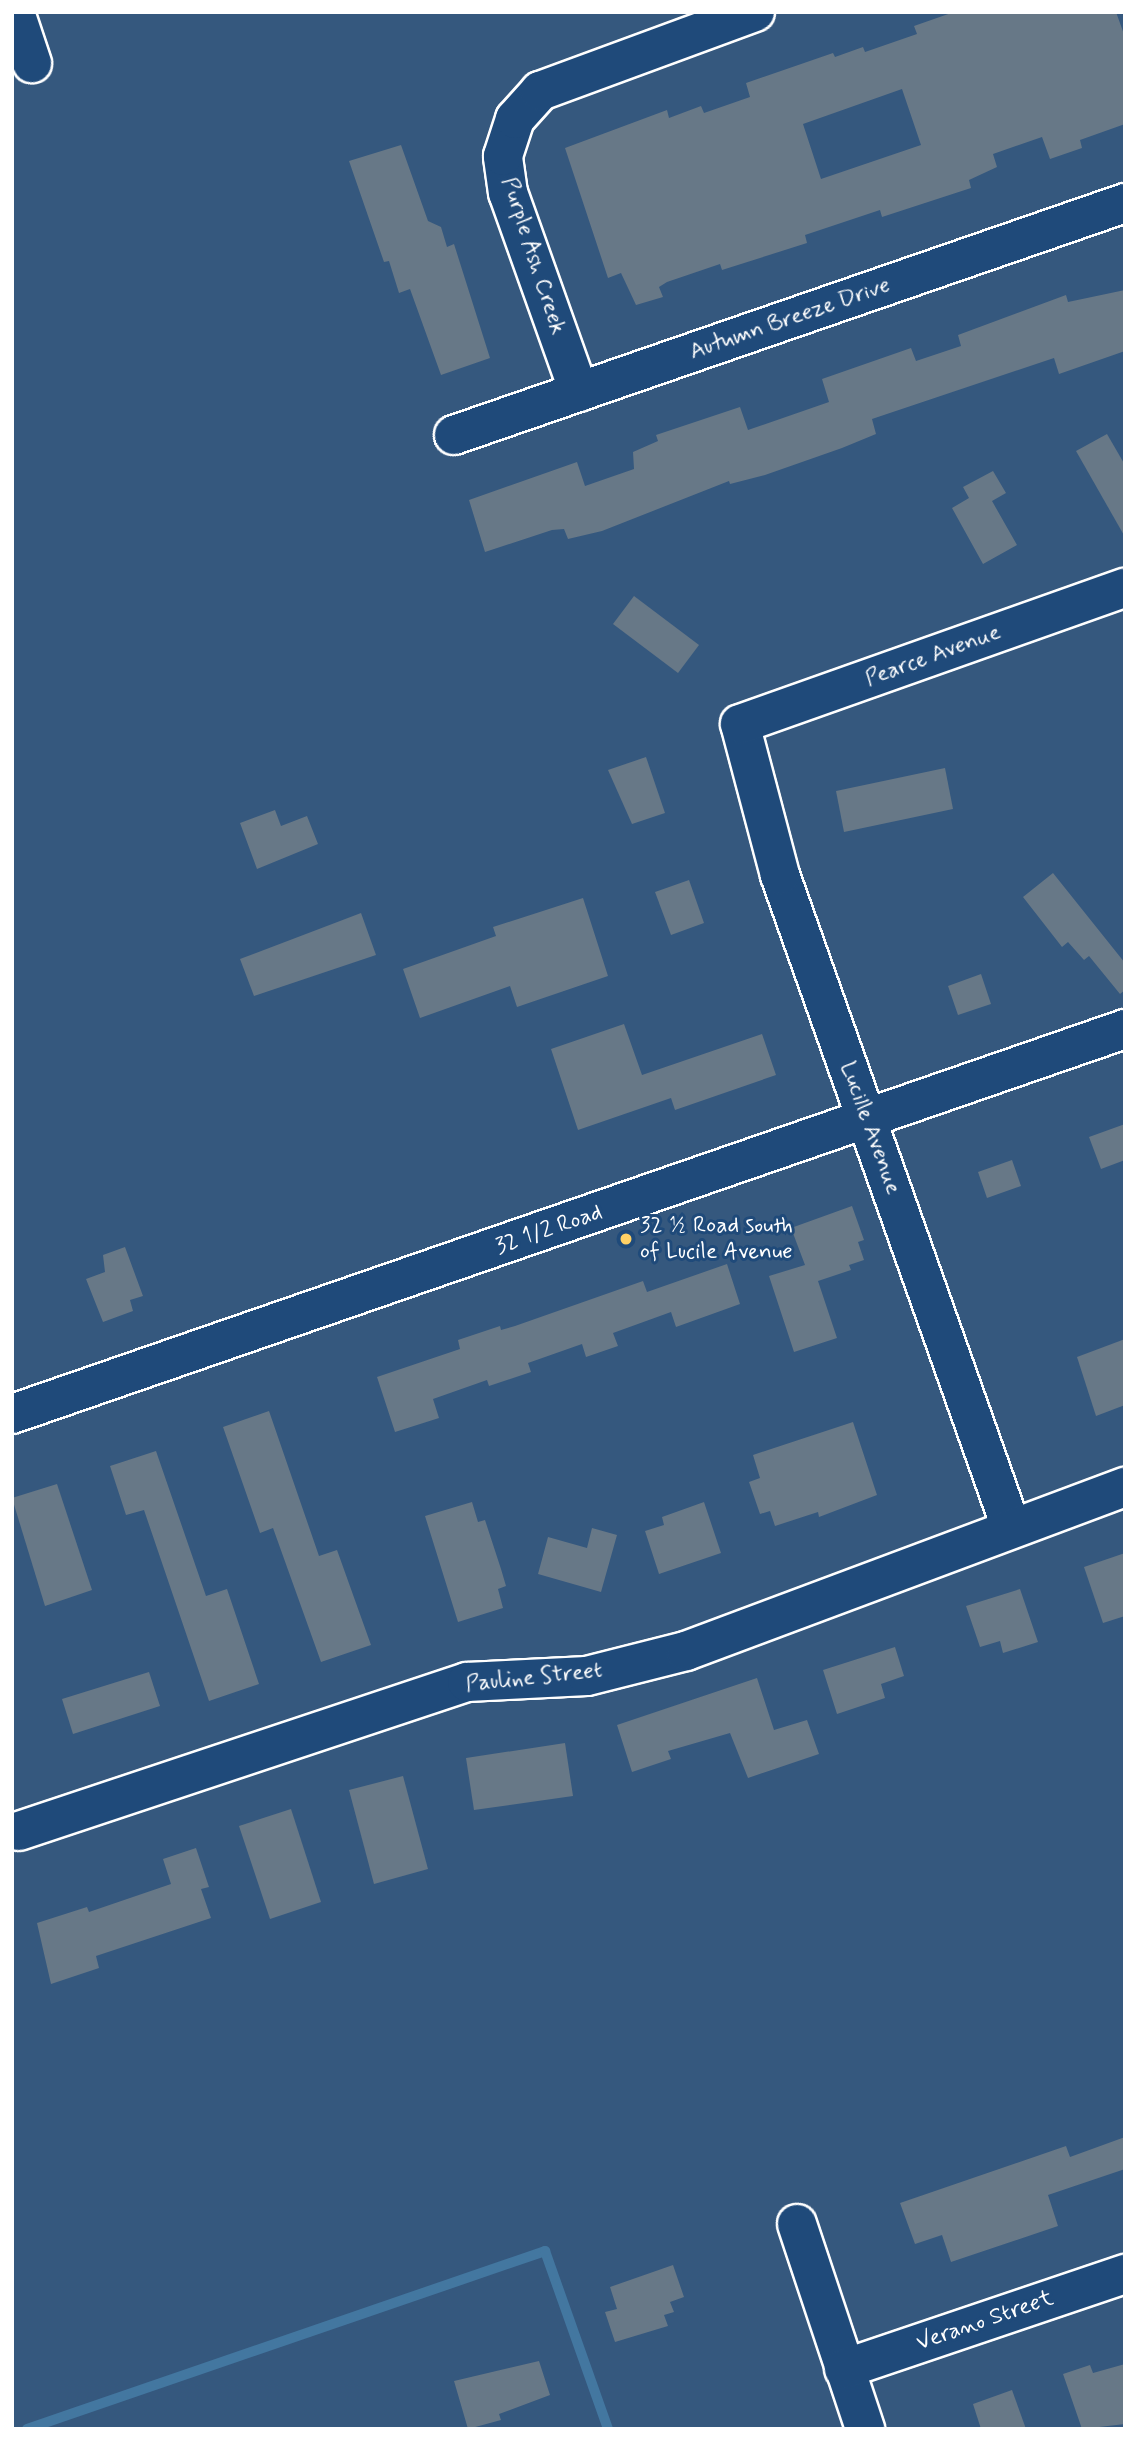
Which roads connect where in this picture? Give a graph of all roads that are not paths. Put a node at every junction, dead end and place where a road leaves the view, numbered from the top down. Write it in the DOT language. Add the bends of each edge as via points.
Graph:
graph roads {
  1 [pos="15,12"];
  2 [pos="755,12"];
  3 [pos="32,63"];
  4 [pos="1125,203"];
  5 [pos="579,392"];
  6 [pos="454,435"];
  7 [pos="1125,588"];
  8 [pos="740,724"];
  9 [pos="1125,1029"];
  10 [pos="866,1117"];
  11 [pos="12,1414"];
  12 [pos="1125,1487"];
  13 [pos="1011,1527"];
  14 [pos="19,1831"];
  15 [pos="797,2224"];
  16 [pos="1125,2274"];
  17 [pos="845,2369"];
  18 [pos="865,2429"];
  1 -- 3 [label="street"];
  2 -- 5 [label="street, Purple Ash Creek" via="540,91 515,119 503,156 508,193"];
  4 -- 5 [label="street, Autumn Breeze Drive"];
  5 -- 6 [label="street, Autumn Breeze Drive"];
  7 -- 8 [label="street, Pearce Avenue"];
  8 -- 10 [label="street, Lucille Avenue" via="780,875"];
  9 -- 10 [label="street, 32 1/2 Road"];
  10 -- 11 [label="street, 32 1/2 Road"];
  10 -- 13 [label="street, Lucille Avenue"];
  12 -- 13 [label="street, Pauline Street"];
  13 -- 14 [label="street, Pauline Street" via="686,1651 587,1676 467,1682"];
  15 -- 17 [label="street"];
  16 -- 17 [label="street, Verano Street"];
  17 -- 18 [label="street"];
}
